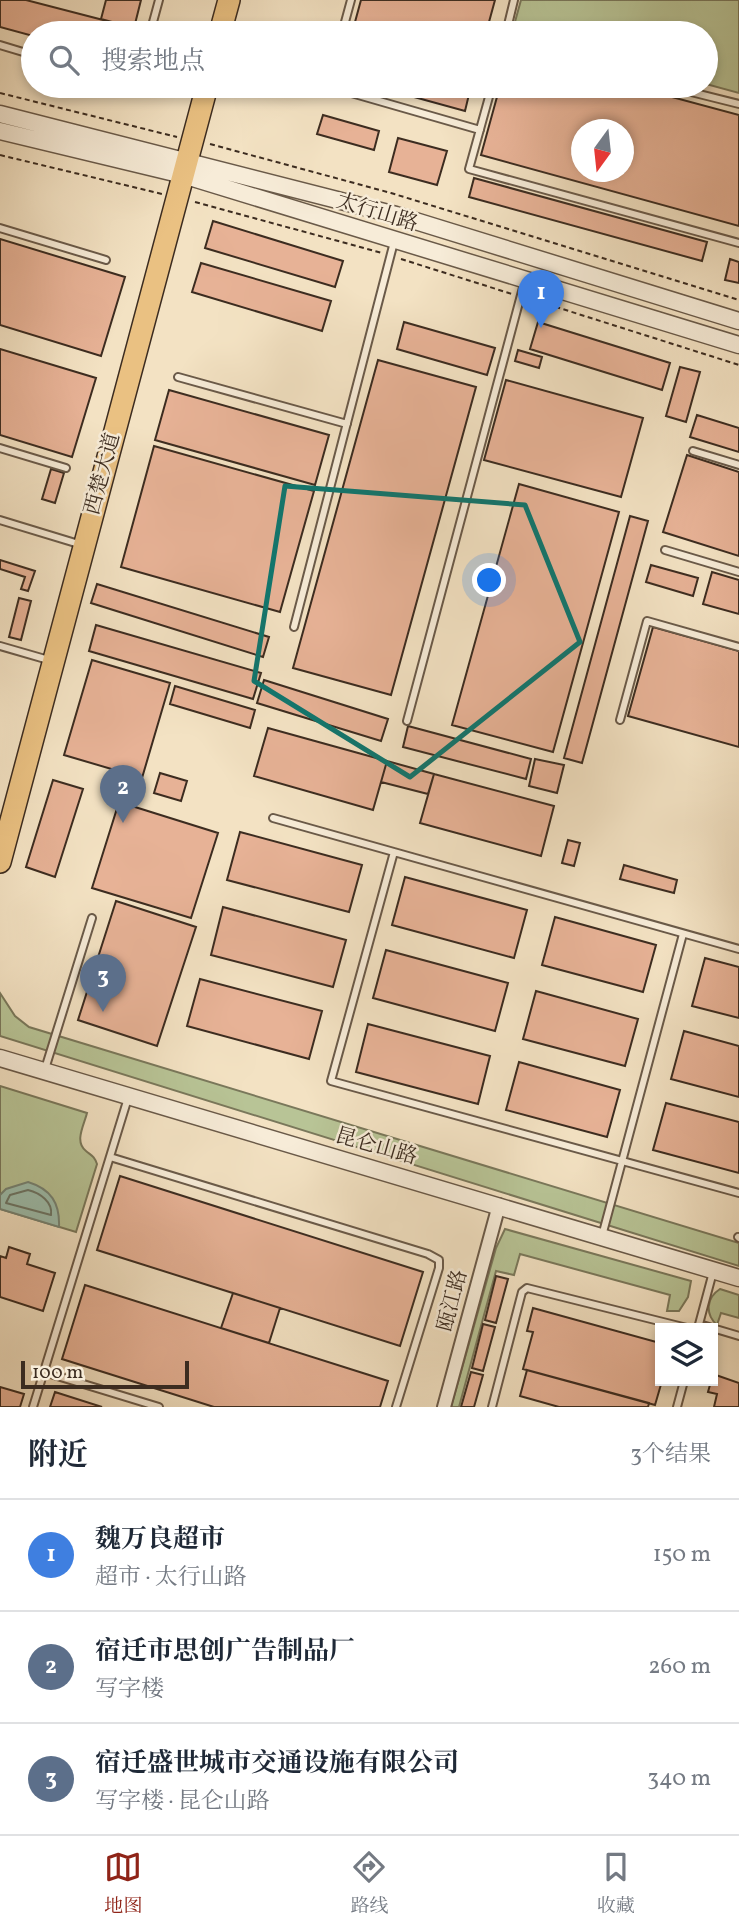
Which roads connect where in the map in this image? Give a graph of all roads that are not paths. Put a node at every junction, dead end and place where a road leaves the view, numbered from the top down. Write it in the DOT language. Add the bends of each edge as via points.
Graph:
graph roads {
  1 [pos="159,0"];
  2 [pos="229,0"];
  3 [pos="351,0"];
  4 [pos="514,0"];
  5 [pos="153,21"];
  6 [pos="223,21"];
  7 [pos="345,21"];
  8 [pos="509,21"];
  9 [pos="0,45"];
  10 [pos="21,51"];
  11 [pos="203,98"];
  12 [pos="369,98"];
  13 [pos="489,98"];
  14 [pos="715,98"];
  15 [pos="739,104"];
  16 [pos="0,114"];
  17 [pos="480,130"];
  18 [pos="0,131"];
  19 [pos="187,159"];
  20 [pos="0,228"];
  21 [pos="739,243"];
  22 [pos="392,248"];
  23 [pos="106,260"];
  24 [pos="525,280"];
  25 [pos="739,321"];
  26 [pos="739,345"];
  27 [pos="178,377"];
  28 [pos="346,424"];
  29 [pos="0,448"];
  30 [pos="693,451"];
  31 [pos="739,465"];
  32 [pos="66,468"];
  33 [pos="0,520"];
  34 [pos="84,546"];
  35 [pos="665,550"];
  36 [pos="739,572"];
  37 [pos="294,627"];
  38 [pos="0,646"];
  39 [pos="739,647"];
  40 [pos="53,661"];
  41 [pos="620,720"];
  42 [pos="407,721"];
  43 [pos="273,818"];
  44 [pos="394,852"];
  45 [pos="0,862"];
  46 [pos="92,918"];
  47 [pos="683,934"];
  48 [pos="739,949"];
  49 [pos="0,1058"];
  50 [pos="45,1071"];
  51 [pos="129,1096"];
  52 [pos="110,1157"];
  53 [pos="622,1161"];
  54 [pos="739,1193"];
  55 [pos="499,1205"];
  56 [pos="602,1237"];
  57 [pos="713,1270"];
  58 [pos="739,1278"];
  59 [pos="667,1323"];
  60 [pos="699,1323"];
  61 [pos="718,1331"];
  62 [pos="739,1336"];
  63 [pos="44,1372"];
  64 [pos="683,1386"];
  65 [pos="33,1407"];
  66 [pos="159,1407"];
  67 [pos="397,1407"];
  68 [pos="444,1407"];
  69 [pos="492,1407"];
  70 [pos="677,1407"];
  1 -- 5 [label="lane"];
  2 -- 6 [label="main road"];
  3 -- 7 [label="lane"];
  4 -- 8 [label="lane"];
  9 -- 10 [label="lane"];
  11 -- 19 [label="main road, 西楚大道"];
  12 -- 17 [label="lane"];
  13 -- 17 [label="lane"];
  14 -- 15 [label="lane"];
  16 -- 19 [label="street, 太行山路"];
  17 -- 21 [label="lane" via="470,169"];
  18 -- 19 [label="street, 太行山路"];
  19 -- 22 [label="street, 太行山路"];
  19 -- 25 [label="street, 太行山路" via="396,215"];
  19 -- 34 [label="main road, 西楚大道"];
  20 -- 23 [label="lane"];
  22 -- 24 [label="street, 太行山路"];
  22 -- 28 [label="lane"];
  24 -- 26 [label="street, 太行山路"];
  24 -- 42 [label="lane"];
  27 -- 28 [label="lane"];
  28 -- 37 [label="lane"];
  29 -- 32 [label="lane"];
  30 -- 31 [label="lane"];
  33 -- 34 [label="lane"];
  34 -- 40 [label="main road, 西楚大道"];
  35 -- 36 [label="lane"];
  38 -- 40 [label="lane"];
  39 -- 41 [label="lane" via="647,621"];
  40 -- 45 [label="main road, 西楚大道"];
  43 -- 44 [label="lane"];
  44 -- 47 [label="lane"];
  44 -- 53 [label="lane" via="331,1081"];
  46 -- 50 [label="lane"];
  47 -- 48 [label="lane"];
  47 -- 53 [label="lane"];
  49 -- 50 [label="street, 昆仑山路"];
  50 -- 51 [label="street, 昆仑山路"];
  51 -- 52 [label="lane"];
  51 -- 55 [label="street, 昆仑山路"];
  52 -- 63 [label="lane"];
  52 -- 67 [label="lane" via="439,1261"];
  53 -- 54 [label="lane"];
  53 -- 56 [label="lane"];
  55 -- 56 [label="street, 昆仑山路"];
  55 -- 68 [label="street, 瓯江路"];
  56 -- 57 [label="street, 昆仑山路"];
  57 -- 58 [label="street, 昆仑山路"];
  57 -- 60 [label="lane"];
  59 -- 69 [label="lane" via="527,1288 522,1292"];
  61 -- 62 [label="lane"];
  63 -- 65 [label="lane"];
  63 -- 66 [label="lane"];
  64 -- 70 [label="lane"];
}
